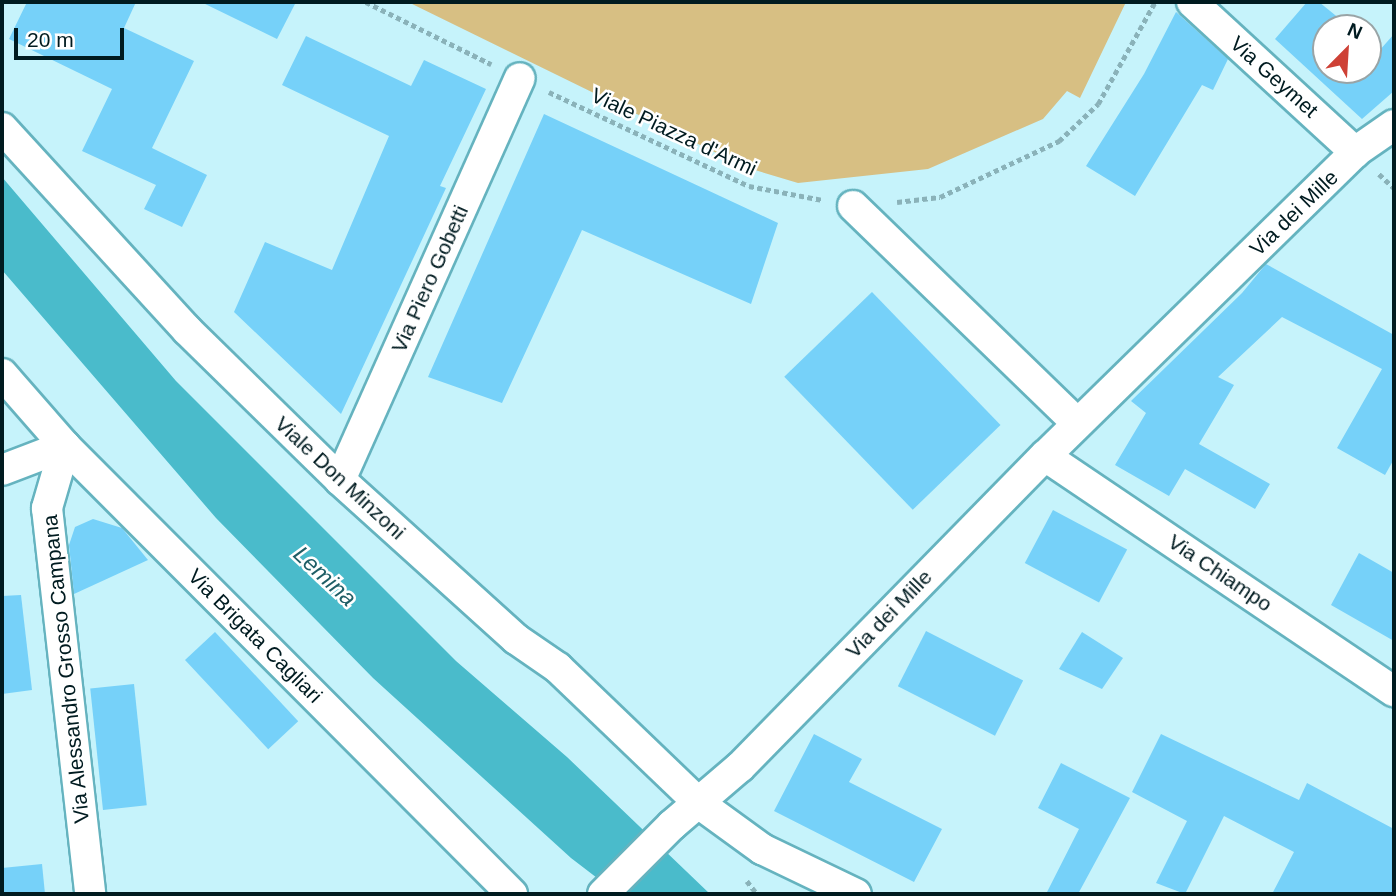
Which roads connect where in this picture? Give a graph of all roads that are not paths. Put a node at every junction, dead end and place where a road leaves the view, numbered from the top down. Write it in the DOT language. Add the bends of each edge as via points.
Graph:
graph roads {
  1 [pos="1192,2"];
  2 [pos="520,78"];
  3 [pos="1394,125"];
  4 [pos="2,128"];
  5 [pos="1356,152"];
  6 [pos="853,206"];
  7 [pos="2,374"];
  8 [pos="1077,423"];
  9 [pos="65,446"];
  10 [pos="1045,456"];
  11 [pos="2,470"];
  12 [pos="340,480"];
  13 [pos="1394,691"];
  14 [pos="700,804"];
  15 [pos="90,894"];
  16 [pos="512,894"];
  17 [pos="603,894"];
  18 [pos="856,894"];
  1 -- 5 [label="street, Via Geymet"];
  2 -- 12 [label="street, Via Piero Gobetti"];
  3 -- 5 [label="street, Via dei Mille"];
  4 -- 12 [label="street, Viale Don Minzoni" via="187,330"];
  5 -- 8 [label="street, Via dei Mille"];
  6 -- 8 [label="street"];
  7 -- 9 [label="street, Via Brigata Cagliari"];
  8 -- 10 [label="street, Via dei Mille"];
  9 -- 11 [label="street"];
  9 -- 15 [label="street, Via Alessandro Grosso Campana" via="47,508"];
  9 -- 16 [label="street, Via Brigata Cagliari"];
  10 -- 13 [label="street, Via Chiampo"];
  10 -- 14 [label="street, Via dei Mille"];
  12 -- 14 [label="street, Viale Don Minzoni" via="516,639 558,667"];
  14 -- 17 [label="street, Via dei Mille" via="671,825"];
  14 -- 18 [label="street, Viale Don Minzoni" via="762,849"];
}
